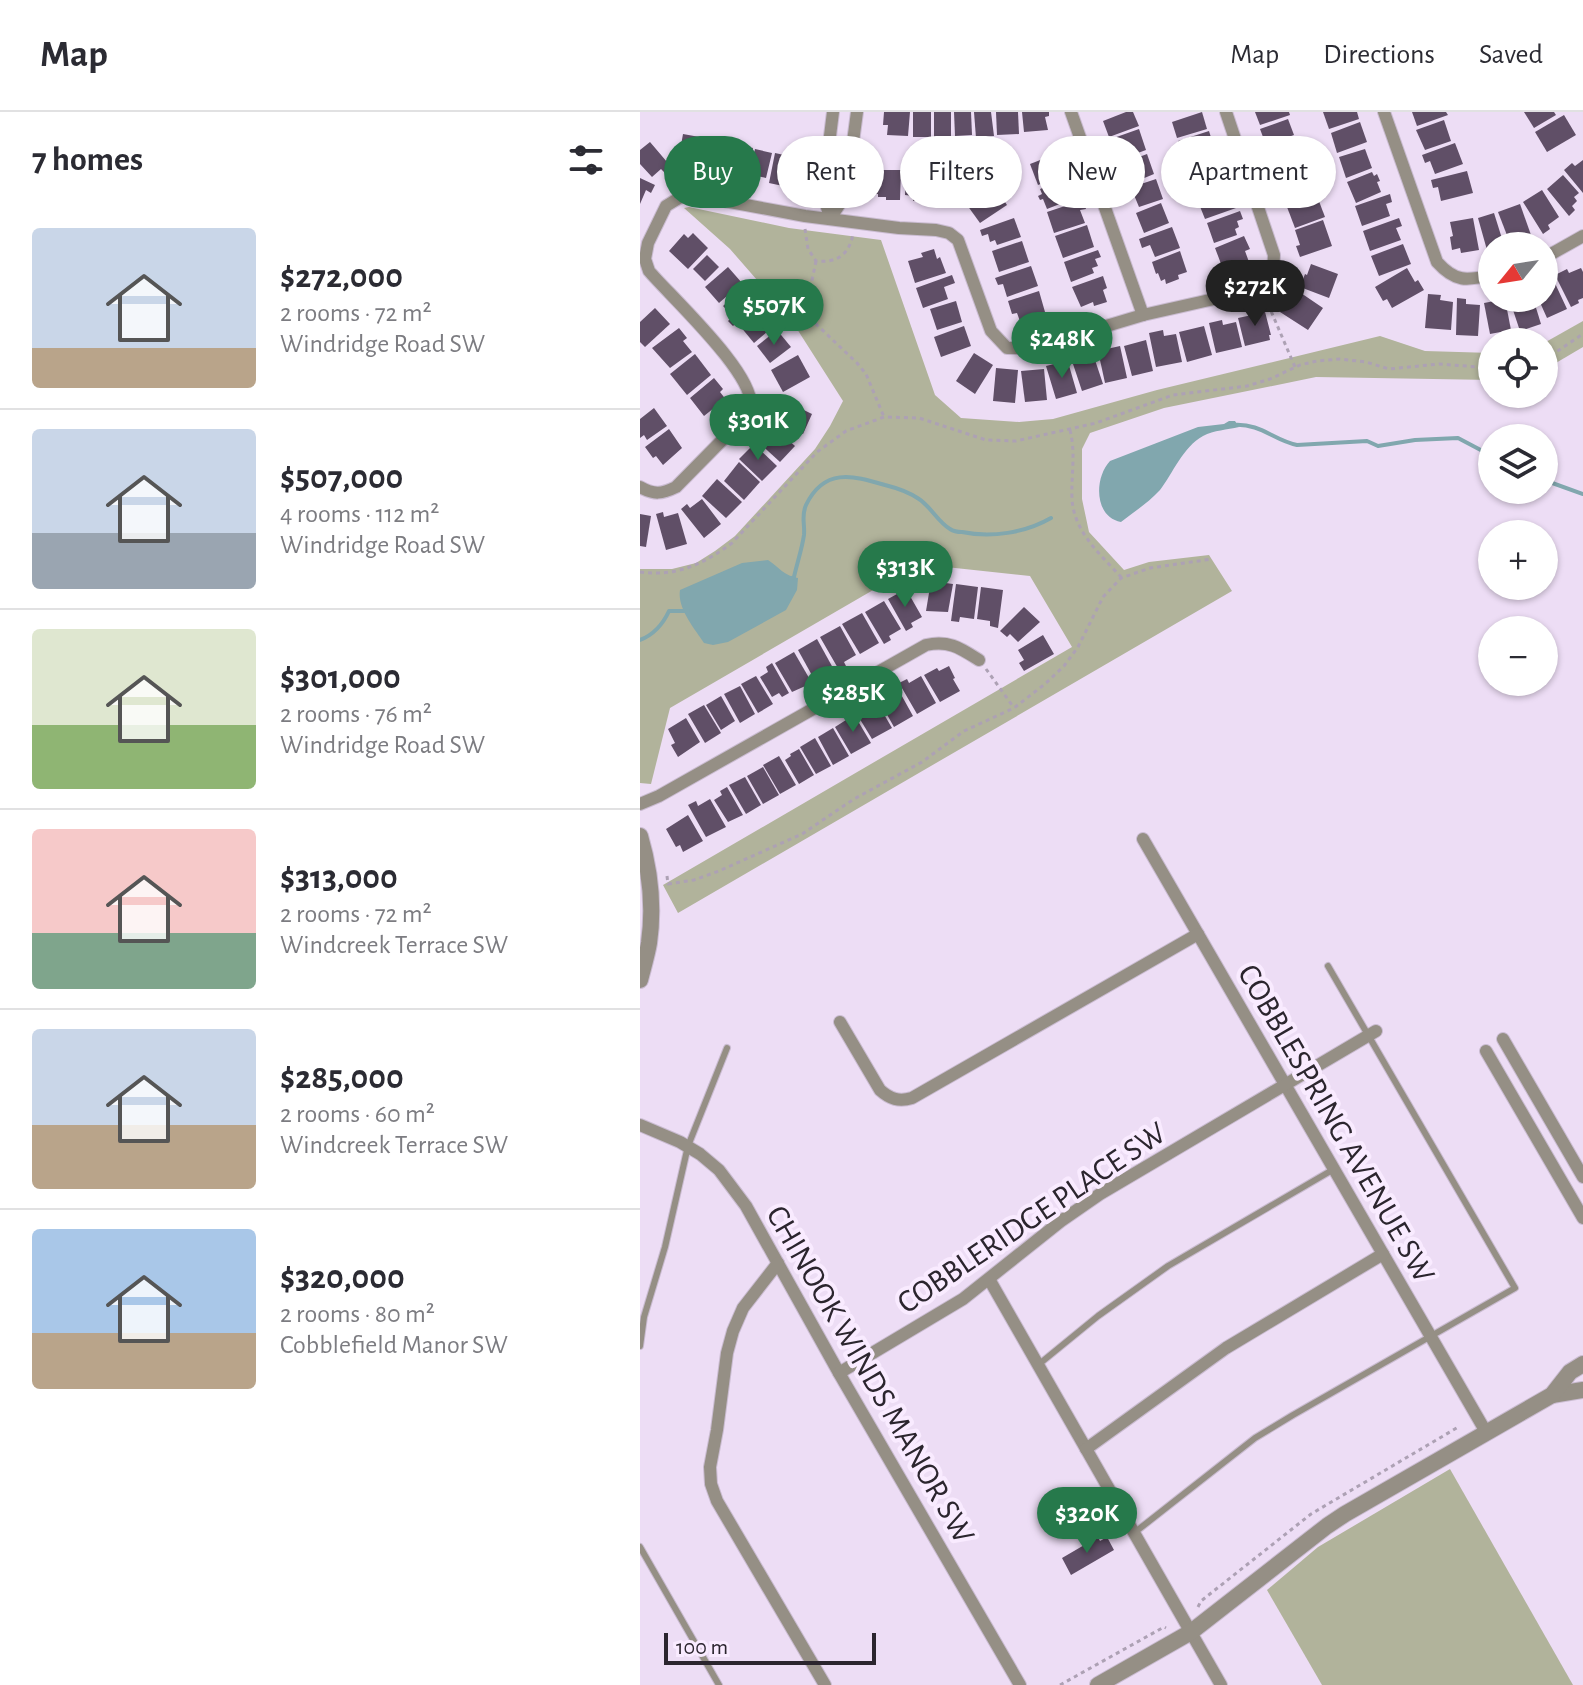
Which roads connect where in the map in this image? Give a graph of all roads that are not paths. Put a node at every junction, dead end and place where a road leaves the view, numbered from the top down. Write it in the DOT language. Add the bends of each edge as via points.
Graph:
graph roads {
  1 [pos="833,112"];
  2 [pos="857,112"];
  3 [pos="1071,112"];
  4 [pos="1226,112"];
  5 [pos="1384,112"];
  6 [pos="830,219"];
  7 [pos="1583,236"];
  8 [pos="1558,250"];
  9 [pos="1478,277"];
  10 [pos="1143,315"];
  11 [pos="640,487"];
  12 [pos="979,660"];
  13 [pos="640,804"];
  14 [pos="640,836"];
  15 [pos="1143,839"];
  16 [pos="1198,934"];
  17 [pos="1328,966"];
  18 [pos="640,980"];
  19 [pos="840,1022"];
  20 [pos="1372,1033"];
  21 [pos="1503,1039"];
  22 [pos="727,1048"];
  23 [pos="1486,1051"];
  24 [pos="1285,1085"];
  25 [pos="640,1125"];
  26 [pos="688,1146"];
  27 [pos="1334,1169"];
  28 [pos="1583,1177"];
  29 [pos="1583,1218"];
  30 [pos="1383,1254"];
  31 [pos="778,1263"];
  32 [pos="989,1279"];
  33 [pos="1431,1336"];
  34 [pos="640,1346"];
  35 [pos="1583,1364"];
  36 [pos="1038,1365"];
  37 [pos="839,1373"];
  38 [pos="1583,1390"];
  39 [pos="1552,1395"];
  40 [pos="1486,1432"];
  41 [pos="1086,1449"];
  42 [pos="1134,1533"];
  43 [pos="640,1547"];
  44 [pos="1191,1632"];
  45 [pos="719,1685"];
  46 [pos="825,1685"];
  47 [pos="1020,1685"];
  48 [pos="1098,1685"];
  49 [pos="1221,1685"];
  1 -- 6 [label="street" via="823,192"];
  2 -- 6 [label="street" via="846,194"];
  3 -- 10 [label="street"];
  4 -- 10 [label="street" via="1274,255 1273,273 1254,290"];
  5 -- 9 [label="street" via="1437,262 1460,280"];
  6 -- 10 [label="street" via="949,233 958,240 991,331 1007,348 1033,348"];
  6 -- 11 [label="street" via="692,195 666,206 648,243 649,271 744,381 750,409 676,487 650,493"];
  7 -- 8 [label="street"];
  12 -- 13 [label="street" via="956,646 926,645"];
  14 -- 18 [label="street" via="651,891 649,944"];
  15 -- 16 [label="street, COBBLESPRING AVENUE SW"];
  16 -- 19 [label="street" via="902,1101 880,1090"];
  16 -- 24 [label="street, COBBLESPRING AVENUE SW"];
  17 -- 20 [label="lane"];
  20 -- 24 [label="street, COBBLERIDGE PLACE SW"];
  20 -- 33 [label="lane" via="1515,1288"];
  21 -- 28 [label="street"];
  22 -- 26 [label="lane"];
  23 -- 29 [label="street"];
  24 -- 27 [label="street, COBBLESPRING AVENUE SW"];
  24 -- 32 [label="street, COBBLERIDGE PLACE SW" via="1100,1194"];
  25 -- 26 [label="street, CHINOOK WINDS MANOR SW"];
  26 -- 31 [label="street, CHINOOK WINDS MANOR SW" via="719,1170"];
  26 -- 34 [label="lane"];
  27 -- 30 [label="street, COBBLESPRING AVENUE SW"];
  27 -- 36 [label="lane" via="1168,1266"];
  30 -- 33 [label="street, COBBLESPRING AVENUE SW"];
  30 -- 41 [label="street" via="1226,1348"];
  31 -- 37 [label="street, CHINOOK WINDS MANOR SW"];
  31 -- 46 [label="street" via="743,1308 733,1331 711,1484"];
  32 -- 36 [label="street"];
  32 -- 37 [label="street, COBBLERIDGE PLACE SW"];
  33 -- 40 [label="street, COBBLESPRING AVENUE SW"];
  33 -- 42 [label="lane" via="1255,1438"];
  35 -- 39 [label="street"];
  36 -- 41 [label="street"];
  37 -- 47 [label="street, CHINOOK WINDS MANOR SW"];
  38 -- 39 [label="street"];
  39 -- 40 [label="street"];
  40 -- 44 [label="street" via="1336,1520"];
  41 -- 42 [label="street"];
  42 -- 44 [label="street"];
  43 -- 45 [label="lane"];
  44 -- 48 [label="street"];
  44 -- 49 [label="street"];
}
